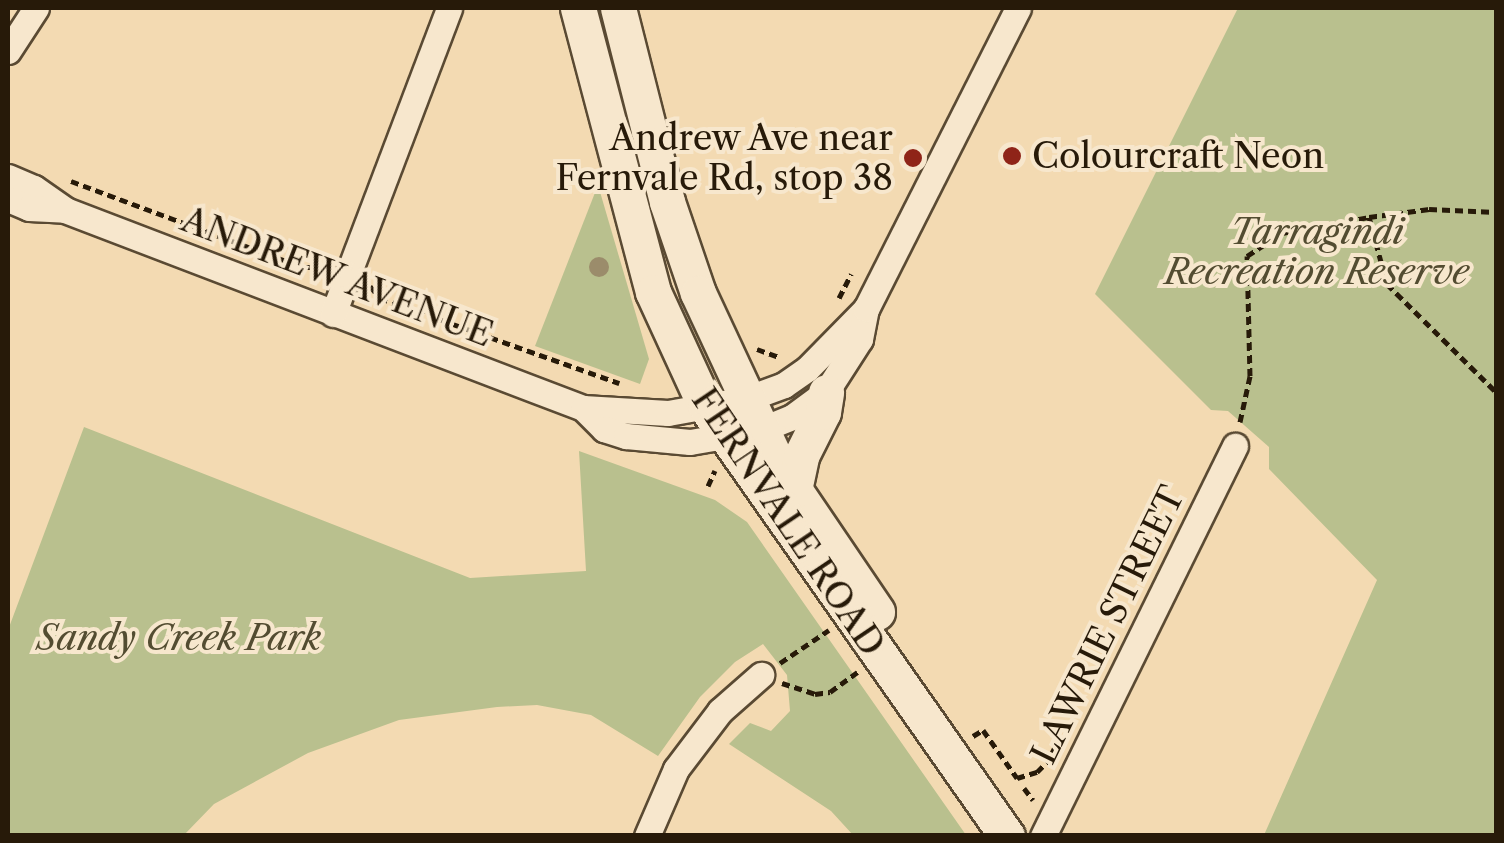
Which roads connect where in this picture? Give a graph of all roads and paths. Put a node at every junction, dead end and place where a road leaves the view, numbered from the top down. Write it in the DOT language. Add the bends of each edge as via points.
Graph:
graph roads {
  1 [pos="14,8"];
  2 [pos="36,8"];
  3 [pos="449,8"];
  4 [pos="578,8"];
  5 [pos="618,8"];
  6 [pos="1018,8"];
  7 [pos="8,44"];
  8 [pos="8,52"];
  9 [pos="8,177"];
  10 [pos="63,177"];
  11 [pos="8,199"];
  12 [pos="65,210"];
  13 [pos="1496,212"];
  14 [pos="1369,217"];
  15 [pos="329,269"];
  16 [pos="364,282"];
  17 [pos="866,309"];
  18 [pos="333,314"];
  19 [pos="632,387"];
  20 [pos="826,392"];
  21 [pos="1496,392"];
  22 [pos="753,415"];
  23 [pos="715,422"];
  24 [pos="1235,446"];
  25 [pos="794,490"];
  26 [pos="851,616"];
  27 [pos="861,670"];
  28 [pos="769,678"];
  29 [pos="976,734"];
  30 [pos="1061,758"];
  31 [pos="647,836"];
  32 [pos="1007,836"];
  33 [pos="1026,836"];
  34 [pos="1044,836"];
  1 -- 7 [label="street"];
  2 -- 8 [label="street"];
  3 -- 18 [label="street"];
  4 -- 23 [label="street, FERNVALE ROAD" via="653,292"];
  5 -- 22 [label="street, FERNVALE ROAD" via="672,220"];
  6 -- 17 [label="street, ANDREW AVENUE"];
  9 -- 12 [label="street, ANDREW AVENUE"];
  10 -- 15 [label="path" via="302,268"];
  11 -- 12 [label="street, ANDREW AVENUE"];
  12 -- 18 [label="street, ANDREW AVENUE"];
  13 -- 14 [label="path" via="1429,208"];
  14 -- 21 [label="path" via="1387,284"];
  14 -- 24 [label="path" via="1282,234 1247,256 1250,376"];
  16 -- 19 [label="path" via="380,298"];
  17 -- 20 [label="street, ANDREW AVENUE" via="860,340"];
  17 -- 22 [label="street, ANDREW AVENUE"];
  18 -- 23 [label="street, ANDREW AVENUE" via="583,408"];
  20 -- 22 [label="street, ANDREW AVENUE" via="792,417"];
  20 -- 25 [label="street"];
  22 -- 23 [label="street, ANDREW AVENUE"];
  22 -- 25 [label="street, FERNVALE ROAD"];
  23 -- 26 [label="street, FERNVALE ROAD"];
  24 -- 34 [label="street, LAWRIE STREET"];
  25 -- 33 [label="street, FERNVALE ROAD"];
  26 -- 28 [label="path"];
  26 -- 32 [label="street, FERNVALE ROAD"];
  27 -- 28 [label="path" via="830,692 815,694"];
  28 -- 31 [label="street" via="720,711 676,769"];
  29 -- 30 [label="path" via="983,730 1017,778 1037,772 1052,752"];
}
